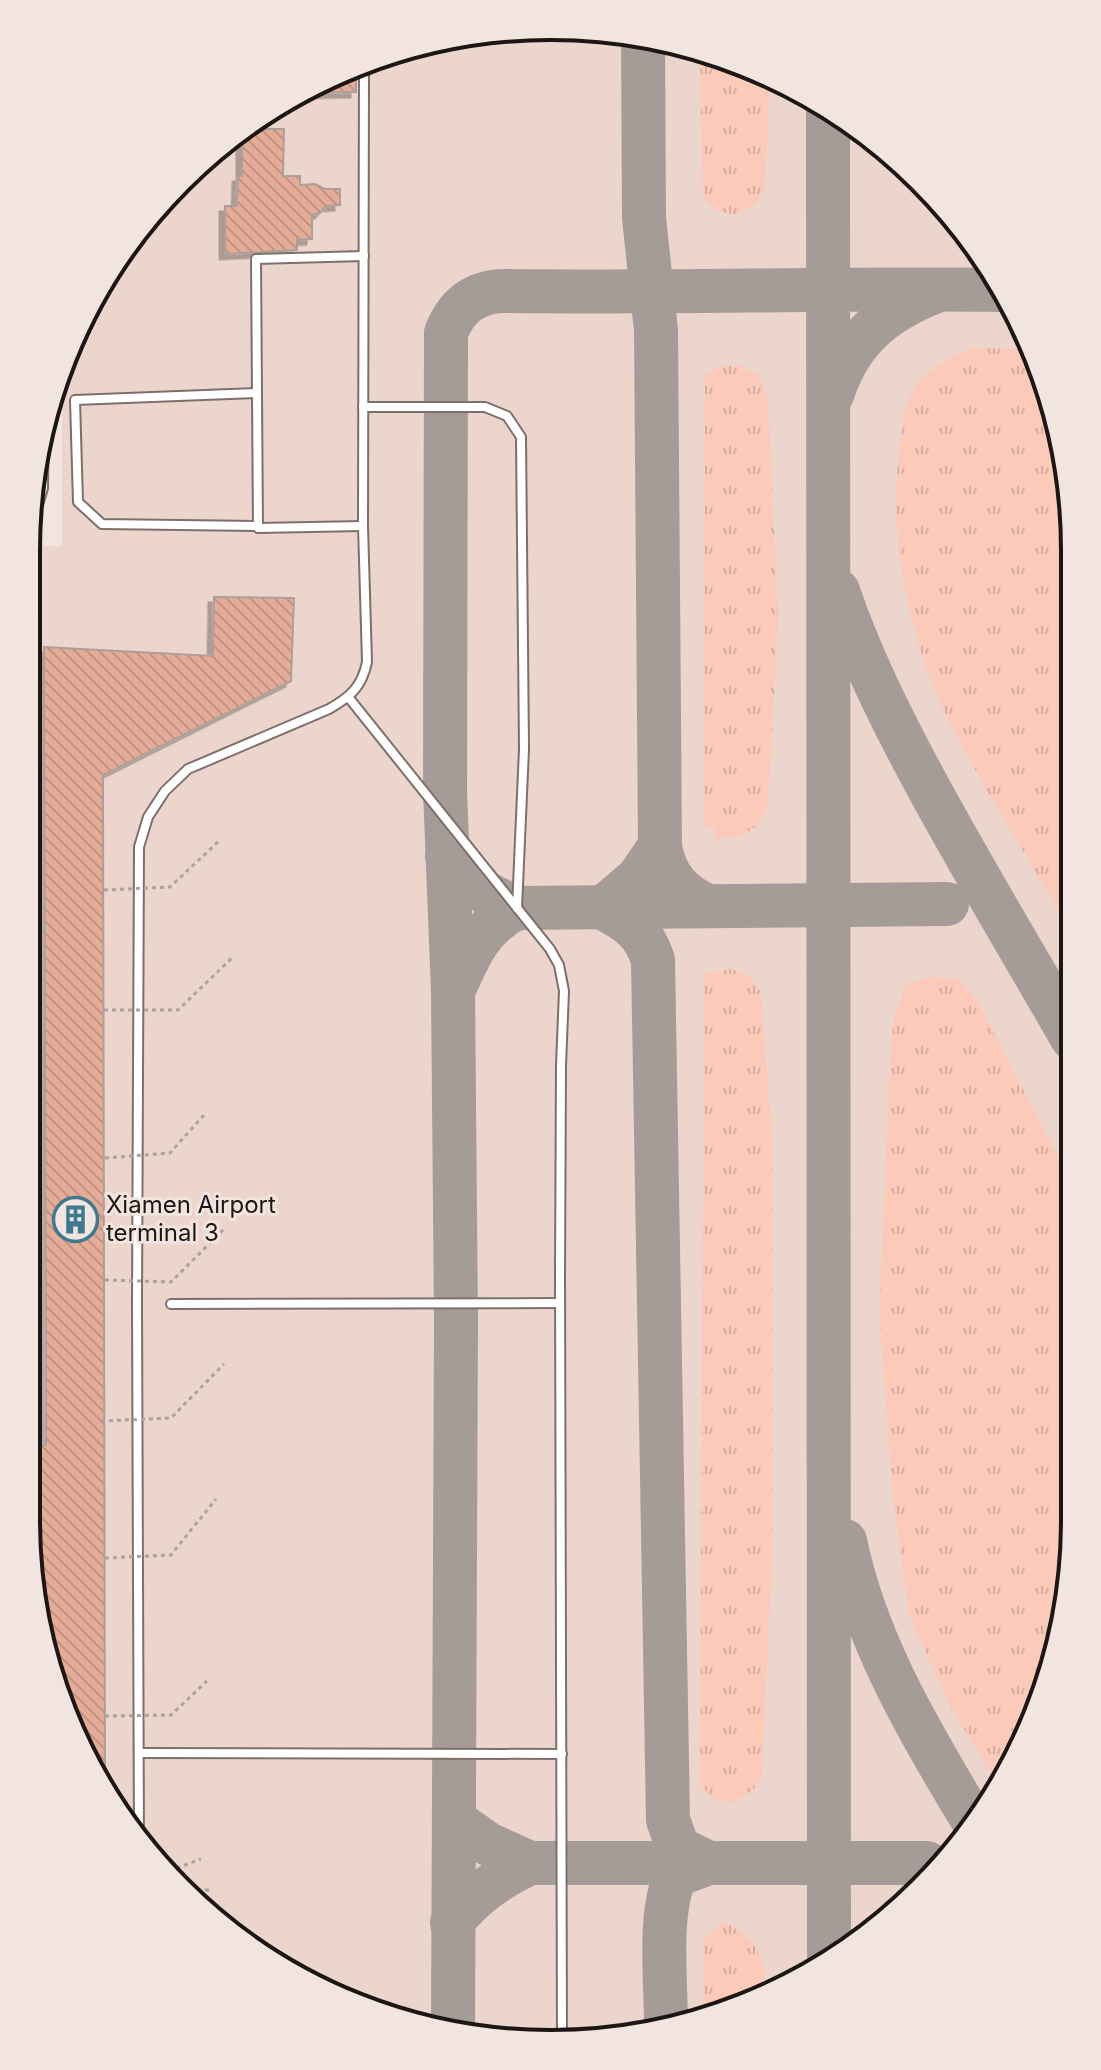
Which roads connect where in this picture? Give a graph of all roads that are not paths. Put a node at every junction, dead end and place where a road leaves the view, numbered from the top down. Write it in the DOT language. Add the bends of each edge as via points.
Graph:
graph roads {
  1 [pos="364,76"];
  2 [pos="364,256"];
  3 [pos="257,393"];
  4 [pos="363,407"];
  5 [pos="258,526"];
  6 [pos="363,526"];
  7 [pos="349,698"];
  8 [pos="517,908"];
  9 [pos="560,1303"];
  10 [pos="171,1304"];
  11 [pos="139,1753"];
  12 [pos="562,1754"];
  13 [pos="139,1821"];
  14 [pos="562,2030"];
  1 -- 2 [label="lane"];
  2 -- 3 [label="lane" via="256,259"];
  2 -- 4 [label="lane"];
  3 -- 5 [label="lane"];
  3 -- 5 [label="lane" via="75,400 78,502 102,524"];
  4 -- 6 [label="lane"];
  4 -- 8 [label="lane" via="485,407 507,416 521,437 524,734"];
  5 -- 6 [label="lane"];
  6 -- 7 [label="lane" via="367,662 363,680"];
  7 -- 8 [label="lane"];
  7 -- 11 [label="lane" via="188,769 148,817 139,847"];
  8 -- 9 [label="lane" via="550,949 564,991"];
  9 -- 10 [label="lane"];
  9 -- 12 [label="lane"];
  11 -- 12 [label="lane"];
  11 -- 13 [label="lane"];
  12 -- 14 [label="lane"];
}
